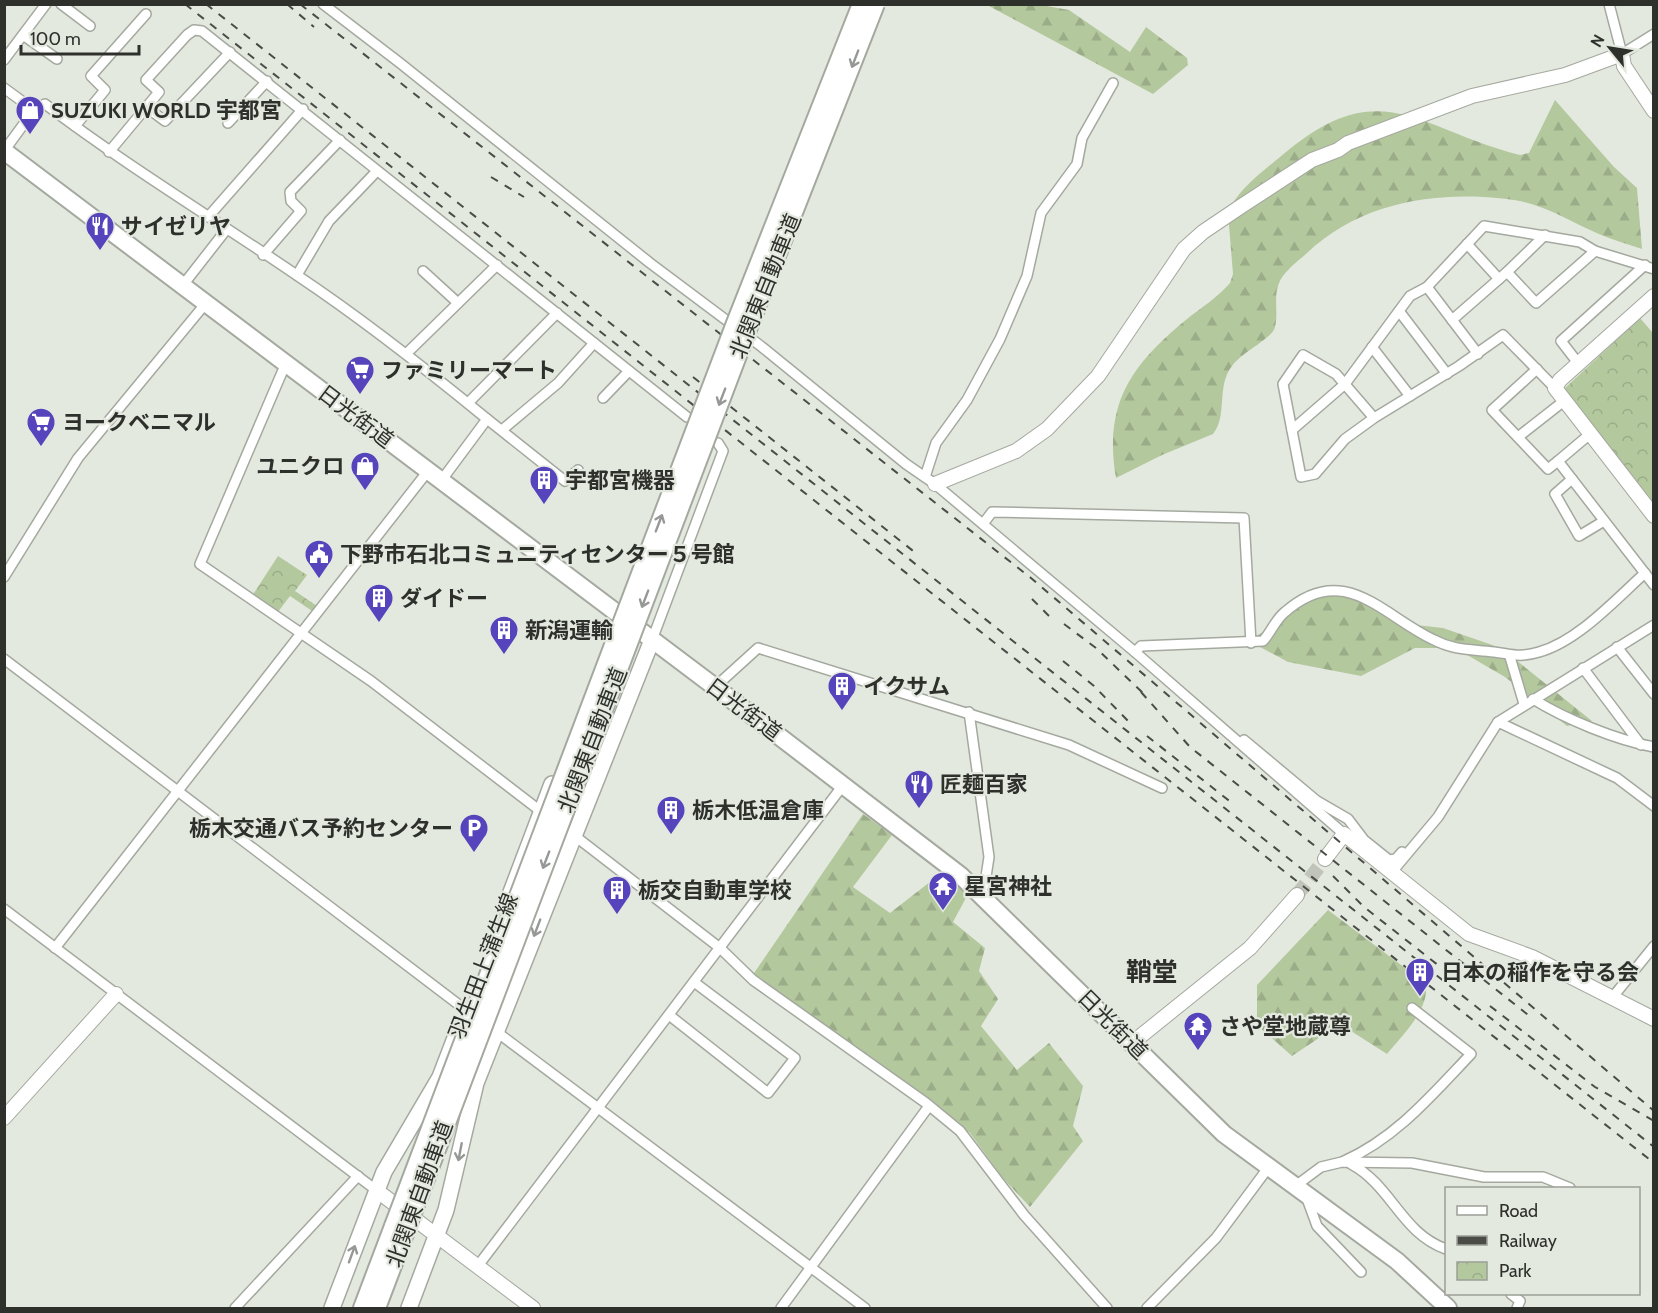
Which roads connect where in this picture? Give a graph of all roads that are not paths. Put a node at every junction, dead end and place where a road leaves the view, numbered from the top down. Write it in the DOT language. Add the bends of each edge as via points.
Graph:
graph roads {
  1 [pos="46,4"];
  2 [pos="61,4"];
  3 [pos="323,4"];
  4 [pos="856,4"];
  5 [pos="861,4"];
  6 [pos="876,4"];
  7 [pos="1609,4"];
  8 [pos="146,14"];
  9 [pos="90,26"];
  10 [pos="1653,34"];
  11 [pos="23,35"];
  12 [pos="230,52"];
  13 [pos="1622,54"];
  14 [pos="57,59"];
  15 [pos="4,60"];
  16 [pos="267,81"];
  17 [pos="1113,83"];
  18 [pos="4,88"];
  19 [pos="146,107"];
  20 [pos="303,109"];
  21 [pos="34,110"];
  22 [pos="1653,111"];
  23 [pos="228,123"];
  24 [pos="75,126"];
  25 [pos="340,140"];
  26 [pos="5,151"];
  27 [pos="109,152"];
  28 [pos="377,171"];
  29 [pos="208,217"];
  30 [pos="226,230"];
  31 [pos="1545,235"];
  32 [pos="1467,244"];
  33 [pos="1595,251"];
  34 [pos="263,255"];
  35 [pos="497,265"];
  36 [pos="1649,267"];
  37 [pos="423,271"];
  38 [pos="1507,272"];
  39 [pos="297,275"];
  40 [pos="1499,279"];
  41 [pos="183,285"];
  42 [pos="1427,287"];
  43 [pos="1653,296"];
  44 [pos="206,303"];
  45 [pos="458,303"];
  46 [pos="1399,311"];
  47 [pos="556,313"];
  48 [pos="1452,320"];
  49 [pos="730,325"];
  50 [pos="594,343"];
  51 [pos="1372,348"];
  52 [pos="407,353"];
  53 [pos="1478,354"];
  54 [pos="286,363"];
  55 [pos="1578,363"];
  56 [pos="1537,369"];
  57 [pos="629,371"];
  58 [pos="1447,374"];
  59 [pos="1345,384"];
  60 [pos="1556,388"];
  61 [pos="1410,396"];
  62 [pos="603,398"];
  63 [pos="1563,401"];
  64 [pos="468,403"];
  65 [pos="687,417"];
  66 [pos="1374,418"];
  67 [pos="487,419"];
  68 [pos="502,430"];
  69 [pos="1292,430"];
  70 [pos="1590,435"];
  71 [pos="1518,437"];
  72 [pos="718,443"];
  73 [pos="1558,461"];
  74 [pos="578,470"];
  75 [pos="435,476"];
  76 [pos="1572,480"];
  77 [pos="930,481"];
  78 [pos="1653,516"];
  79 [pos="1604,521"];
  80 [pos="983,525"];
  81 [pos="1645,573"];
  82 [pos="4,577"];
  83 [pos="1653,585"];
  84 [pos="622,617"];
  85 [pos="1653,626"];
  86 [pos="302,633"];
  87 [pos="652,640"];
  88 [pos="1251,643"];
  89 [pos="1617,647"];
  90 [pos="1135,652"];
  91 [pos="1510,657"];
  92 [pos="4,659"];
  93 [pos="1583,668"];
  94 [pos="715,687"];
  95 [pos="1653,694"];
  96 [pos="1528,701"];
  97 [pos="969,712"];
  98 [pos="1498,723"];
  99 [pos="1223,730"];
  100 [pos="1641,744"];
  101 [pos="1653,747"];
  102 [pos="844,784"];
  103 [pos="1162,788"];
  104 [pos="178,792"];
  105 [pos="1447,802"];
  106 [pos="1653,806"];
  107 [pos="541,811"];
  108 [pos="1344,834"];
  109 [pos="574,835"];
  110 [pos="1325,859"];
  111 [pos="1391,873"];
  112 [pos="980,893"];
  113 [pos="1297,895"];
  114 [pos="4,909"];
  115 [pos="1653,946"];
  116 [pos="55,948"];
  117 [pos="720,948"];
  118 [pos="694,982"];
  119 [pos="116,994"];
  120 [pos="1612,998"];
  121 [pos="1412,1008"];
  122 [pos="466,1010"];
  123 [pos="669,1015"];
  124 [pos="1653,1019"];
  125 [pos="496,1031"];
  126 [pos="1132,1043"];
  127 [pos="929,1106"];
  128 [pos="598,1108"];
  129 [pos="4,1118"];
  130 [pos="1345,1162"];
  131 [pos="1268,1168"];
  132 [pos="358,1176"];
  133 [pos="1568,1187"];
  134 [pos="376,1190"];
  135 [pos="1300,1190"];
  136 [pos="399,1230"];
  137 [pos="438,1238"];
  138 [pos="1445,1249"];
  139 [pos="477,1268"];
  140 [pos="812,1268"];
  141 [pos="1361,1272"];
  142 [pos="1513,1295"];
  143 [pos="235,1308"];
  144 [pos="332,1308"];
  145 [pos="362,1308"];
  146 [pos="377,1308"];
  147 [pos="409,1308"];
  148 [pos="531,1308"];
  149 [pos="781,1308"];
  150 [pos="865,1308"];
  151 [pos="1107,1308"];
  152 [pos="1146,1308"];
  153 [pos="1448,1308"];
  154 [pos="1517,1308"];
  1 -- 11 [label="street"];
  2 -- 9 [label="street"];
  3 -- 49 [label="street"];
  4 -- 49 [label="street"];
  136 -- 5 [label="highway, 北関東自動車道, one-way, bridge" via="730,334"];
  6 -- 136 [label="highway, 北関東自動車道, one-way, bridge"];
  7 -- 13 [label="street"];
  8 -- 24 [label="street" via="91,76 105,90"];
  10 -- 13 [label="street"];
  11 -- 14 [label="street"];
  11 -- 15 [label="street"];
  12 -- 16 [label="street"];
  12 -- 19 [label="street" via="165,122"];
  12 -- 19 [label="street" via="209,34 195,30 146,80 159,92"];
  13 -- 22 [label="street" via="1624,66"];
  13 -- 77 [label="street" via="1565,75 1433,109 1312,160 1203,232 1184,249 1098,376 1047,429 1016,451"];
  16 -- 20 [label="street"];
  16 -- 23 [label="street"];
  17 -- 77 [label="street" via="1082,138 1077,164 1041,213 1027,276 1000,339 967,400 936,443"];
  18 -- 21 [label="street"];
  19 -- 27 [label="street"];
  20 -- 25 [label="street"];
  20 -- 29 [label="street"];
  21 -- 24 [label="street" via="45,104"];
  21 -- 26 [label="street"];
  24 -- 27 [label="street"];
  25 -- 28 [label="street"];
  25 -- 34 [label="street" via="290,192 291,201 301,211"];
  26 -- 41 [label="highway, 日光街道"];
  27 -- 29 [label="street"];
  28 -- 35 [label="street"];
  28 -- 39 [label="street" via="329,221"];
  29 -- 30 [label="street"];
  30 -- 34 [label="street"];
  30 -- 41 [label="street"];
  31 -- 32 [label="street" via="1484,226"];
  31 -- 33 [label="street" via="1580,242"];
  31 -- 38 [label="street"];
  32 -- 40 [label="street"];
  32 -- 42 [label="street"];
  33 -- 36 [label="street"];
  33 -- 38 [label="street" via="1536,303"];
  34 -- 39 [label="street"];
  35 -- 45 [label="street"];
  35 -- 47 [label="street"];
  36 -- 55 [label="street" via="1561,341"];
  37 -- 45 [label="street"];
  38 -- 40 [label="street"];
  39 -- 52 [label="street"];
  40 -- 48 [label="street"];
  41 -- 44 [label="highway, 日光街道"];
  42 -- 46 [label="street" via="1410,296"];
  42 -- 48 [label="street"];
  43 -- 55 [label="street"];
  44 -- 54 [label="highway, 日光街道"];
  44 -- 82 [label="street" via="78,458"];
  45 -- 52 [label="street"];
  46 -- 51 [label="street"];
  46 -- 58 [label="street"];
  47 -- 50 [label="street"];
  47 -- 64 [label="street"];
  48 -- 53 [label="street"];
  49 -- 77 [label="street"];
  50 -- 57 [label="street"];
  50 -- 68 [label="street" via="558,383"];
  51 -- 59 [label="street"];
  51 -- 61 [label="street"];
  52 -- 64 [label="street"];
  53 -- 56 [label="street" via="1503,335"];
  53 -- 58 [label="street"];
  54 -- 75 [label="highway, 日光街道"];
  54 -- 86 [label="street" via="200,564"];
  55 -- 60 [label="street"];
  56 -- 60 [label="street"];
  56 -- 71 [label="street" via="1492,410"];
  57 -- 62 [label="street"];
  57 -- 65 [label="street"];
  58 -- 61 [label="street"];
  59 -- 66 [label="street"];
  59 -- 69 [label="street"];
  59 -- 69 [label="street" via="1336,374 1303,355 1282,384"];
  60 -- 63 [label="street"];
  61 -- 66 [label="street"];
  63 -- 70 [label="street"];
  63 -- 71 [label="street"];
  64 -- 67 [label="street"];
  66 -- 69 [label="street" via="1345,439 1315,474 1301,477"];
  67 -- 68 [label="street"];
  67 -- 75 [label="street"];
  68 -- 74 [label="street" via="565,481"];
  70 -- 73 [label="street"];
  70 -- 78 [label="street"];
  71 -- 73 [label="street" via="1548,469"];
  72 -- 87 [label="street" via="723,451"];
  73 -- 76 [label="street"];
  75 -- 84 [label="highway, 日光街道"];
  75 -- 86 [label="street"];
  76 -- 79 [label="street"];
  76 -- 79 [label="street" via="1555,494 1579,536"];
  77 -- 80 [label="street"];
  79 -- 81 [label="street"];
  80 -- 88 [label="street" via="992,512 1244,518"];
  80 -- 90 [label="street"];
  81 -- 83 [label="street"];
  81 -- 91 [label="street" via="1582,629 1540,652"];
  84 -- 87 [label="highway, 日光街道"];
  84 -- 107 [label="main road, 羽生田上蒲生線"];
  85 -- 89 [label="street"];
  86 -- 104 [label="street"];
  86 -- 107 [label="street"];
  87 -- 94 [label="highway, 日光街道"];
  87 -- 109 [label="main road, 羽生田上蒲生線"];
  88 -- 90 [label="street" via="1141,646"];
  88 -- 91 [label="street" via="1263,641 1275,621 1305,599 1337,590 1388,610 1432,640 1464,651 1495,652"];
  89 -- 93 [label="street"];
  89 -- 95 [label="street"];
  90 -- 99 [label="street"];
  91 -- 96 [label="street"];
  92 -- 104 [label="street"];
  93 -- 96 [label="street"];
  93 -- 100 [label="street"];
  94 -- 97 [label="street" via="758,648"];
  94 -- 102 [label="highway, 日光街道"];
  96 -- 98 [label="street"];
  96 -- 100 [label="street"];
  97 -- 103 [label="street" via="1069,745"];
  97 -- 112 [label="street" via="989,857 986,884"];
  98 -- 105 [label="street"];
  98 -- 106 [label="street" via="1617,778"];
  99 -- 105 [label="street" via="1246,741 1317,801 1348,819 1364,840 1389,860 1396,859"];
  99 -- 108 [label="street"];
  100 -- 101 [label="street"];
  102 -- 112 [label="highway, 日光街道"];
  102 -- 117 [label="street"];
  104 -- 116 [label="street"];
  104 -- 122 [label="street"];
  105 -- 111 [label="street"];
  107 -- 109 [label="street"];
  107 -- 122 [label="main road, 羽生田上蒲生線"];
  108 -- 110 [label="street"];
  108 -- 111 [label="street"];
  109 -- 117 [label="street"];
  109 -- 125 [label="main road, 羽生田上蒲生線, one-way"];
  111 -- 120 [label="street" via="1469,934 1532,957"];
  112 -- 126 [label="highway, 日光街道"];
  113 -- 126 [label="street" via="1250,948"];
  114 -- 116 [label="street"];
  115 -- 120 [label="street"];
  116 -- 119 [label="street"];
  117 -- 118 [label="street"];
  117 -- 127 [label="street" via="753,980"];
  118 -- 123 [label="street"];
  118 -- 123 [label="street" via="795,1058 768,1093"];
  119 -- 129 [label="street"];
  119 -- 132 [label="street"];
  120 -- 124 [label="street"];
  121 -- 130 [label="street" via="1471,1054 1399,1126 1375,1146"];
  122 -- 125 [label="street"];
  122 -- 134 [label="main road, 羽生田上蒲生線" via="440,1077"];
  123 -- 128 [label="street"];
  125 -- 128 [label="street"];
  125 -- 137 [label="main road, 羽生田上蒲生線, one-way" via="471,1101"];
  126 -- 131 [label="highway, 日光街道" via="1203,1115"];
  127 -- 140 [label="street"];
  127 -- 151 [label="street" via="967,1138 1024,1215"];
  128 -- 139 [label="street"];
  128 -- 140 [label="street"];
  130 -- 133 [label="street" via="1413,1163 1484,1177 1543,1177"];
  130 -- 135 [label="street" via="1321,1167"];
  130 -- 138 [label="street" via="1370,1177 1421,1237"];
  131 -- 135 [label="highway, 日光街道"];
  131 -- 152 [label="street" via="1215,1238"];
  132 -- 134 [label="street"];
  132 -- 143 [label="street"];
  134 -- 137 [label="street"];
  144 -- 134 [label="main road, 羽生田上蒲生線, one-way"];
  135 -- 141 [label="street" via="1317,1226"];
  135 -- 153 [label="highway, 日光街道" via="1397,1261"];
  136 -- 145 [label="highway, 北関東自動車道"];
  136 -- 146 [label="highway, 北関東自動車道"];
  137 -- 139 [label="street"];
  137 -- 147 [label="main road, 羽生田上蒲生線"];
  139 -- 148 [label="street"];
  140 -- 149 [label="street"];
  140 -- 150 [label="street"];
  142 -- 154 [label="street" via="1520,1301"];
}
